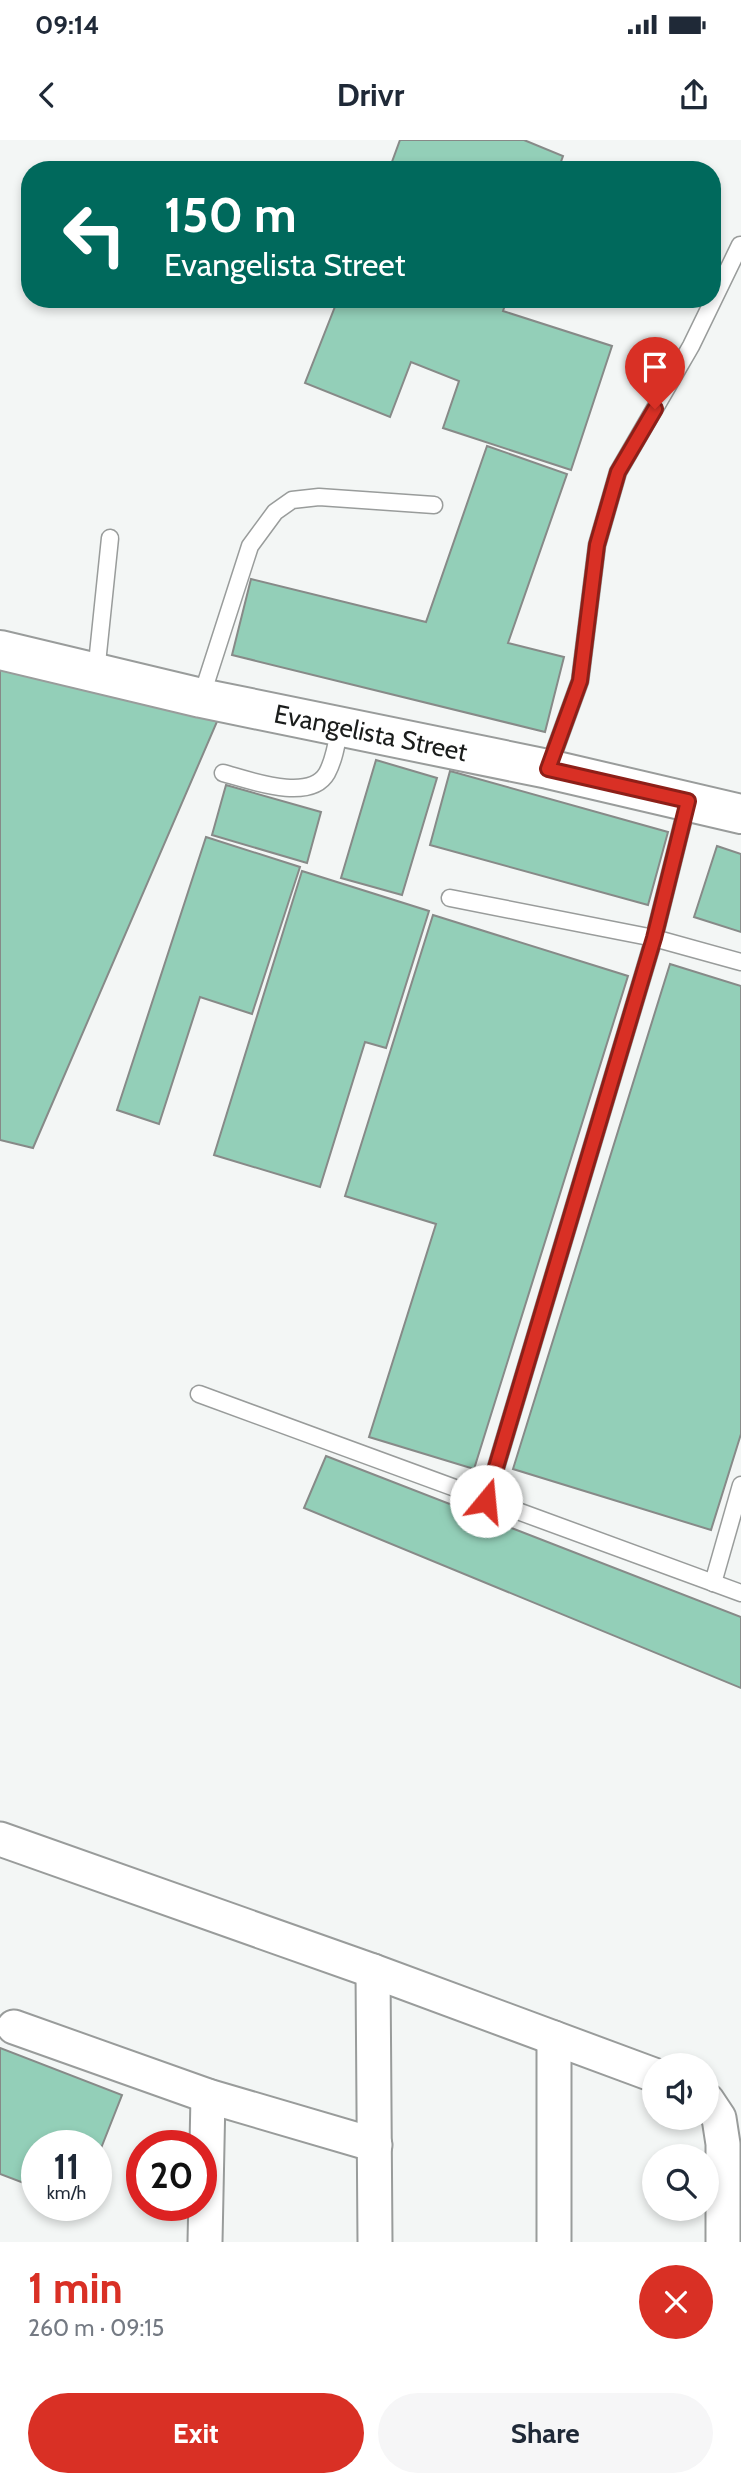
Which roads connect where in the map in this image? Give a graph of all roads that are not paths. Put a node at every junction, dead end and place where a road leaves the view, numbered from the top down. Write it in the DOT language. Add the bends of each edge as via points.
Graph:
graph roads {
  1 [pos="740,245"];
  2 [pos="721,284"];
  3 [pos="709,308"];
  4 [pos="434,505"];
  5 [pos="110,538"];
  6 [pos="0,650"];
  7 [pos="96,673"];
  8 [pos="201,698"];
  9 [pos="340,725"];
  10 [pos="548,769"];
  11 [pos="223,773"];
  12 [pos="688,801"];
  13 [pos="741,814"];
  14 [pos="450,898"];
  15 [pos="654,938"];
  16 [pos="741,962"];
  17 [pos="199,1394"];
  18 [pos="741,1485"];
  19 [pos="486,1501"];
  20 [pos="713,1583"];
  21 [pos="741,1593"];
  22 [pos="0,1839"];
  23 [pos="373,1970"];
  24 [pos="14,2027"];
  25 [pos="554,2038"];
  26 [pos="642,2071"];
  27 [pos="208,2095"];
  28 [pos="719,2118"];
  29 [pos="375,2145"];
  30 [pos="205,2242"];
  31 [pos="375,2242"];
  32 [pos="554,2242"];
  33 [pos="723,2242"];
  1 -- 2 [label="lane"];
  3 -- 10 [label="lane" via="618,472 597,545 580,681"];
  4 -- 8 [label="lane" via="319,497 292,500 275,512 250,546"];
  5 -- 7 [label="lane"];
  6 -- 7 [label="main road, Evangelista Street"];
  7 -- 8 [label="main road, Evangelista Street"];
  8 -- 9 [label="main road, Evangelista Street"];
  9 -- 10 [label="main road, Evangelista Street"];
  9 -- 11 [label="lane" via="335,753 317,784 299,788 269,785"];
  10 -- 12 [label="main road, Evangelista Street"];
  12 -- 13 [label="main road, Evangelista Street"];
  12 -- 15 [label="lane"];
  14 -- 15 [label="lane"];
  15 -- 16 [label="lane"];
  15 -- 19 [label="lane"];
  17 -- 19 [label="lane"];
  18 -- 20 [label="lane"];
  19 -- 20 [label="lane"];
  20 -- 21 [label="lane"];
  22 -- 23 [label="street"];
  23 -- 25 [label="street"];
  23 -- 29 [label="street"];
  24 -- 27 [label="street"];
  25 -- 26 [label="street"];
  25 -- 32 [label="street"];
  27 -- 29 [label="street"];
  27 -- 30 [label="street"];
  28 -- 33 [label="street"];
  29 -- 31 [label="street"];
}
